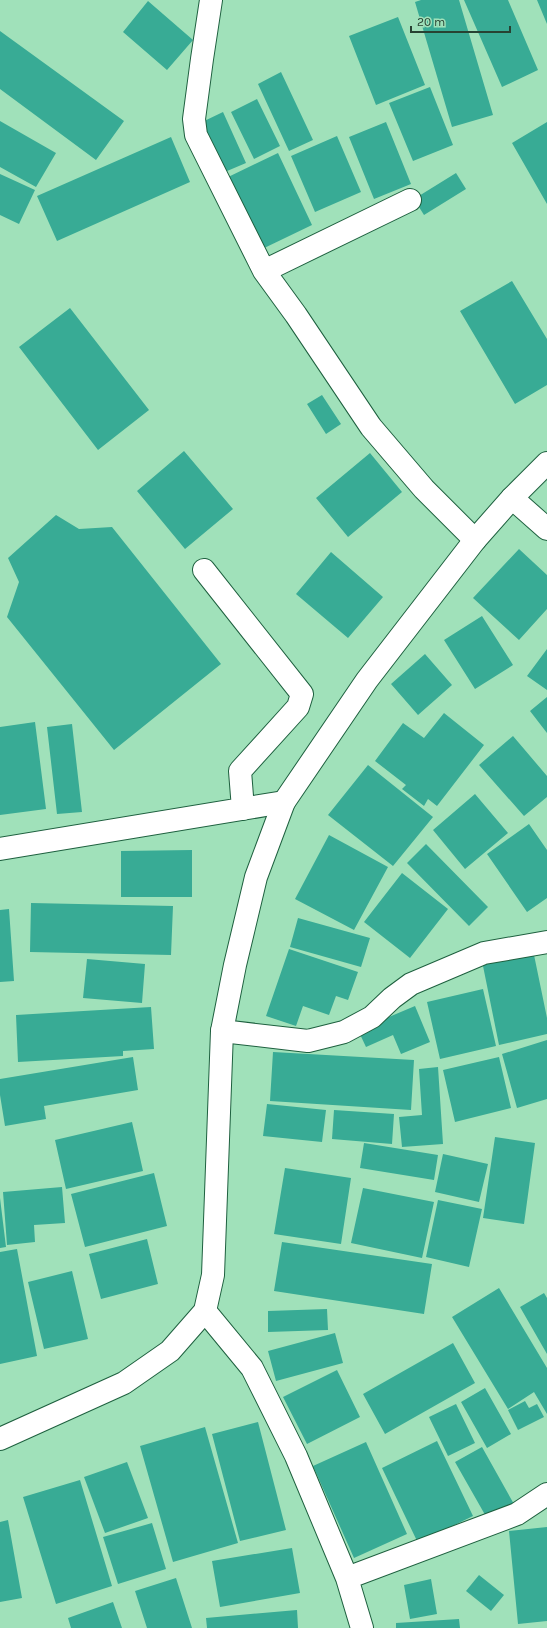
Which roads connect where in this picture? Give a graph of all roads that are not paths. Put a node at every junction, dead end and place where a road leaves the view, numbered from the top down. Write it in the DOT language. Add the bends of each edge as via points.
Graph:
graph roads {
  1 [pos="211,0"];
  2 [pos="410,200"];
  3 [pos="264,271"];
  4 [pos="547,463"];
  5 [pos="512,498"];
  6 [pos="547,529"];
  7 [pos="475,540"];
  8 [pos="204,570"];
  9 [pos="284,802"];
  10 [pos="243,809"];
  11 [pos="0,849"];
  12 [pos="547,942"];
  13 [pos="222,1031"];
  14 [pos="205,1311"];
  15 [pos="0,1439"];
  16 [pos="547,1494"];
  17 [pos="347,1578"];
  18 [pos="362,1628"];
  1 -- 3 [label="street" via="194,119 196,135"];
  2 -- 3 [label="street"];
  3 -- 7 [label="street" via="371,427 424,489"];
  4 -- 5 [label="street"];
  5 -- 6 [label="street"];
  5 -- 7 [label="street"];
  7 -- 9 [label="street" via="367,680"];
  8 -- 10 [label="street" via="302,694 298,707 240,771"];
  9 -- 10 [label="street"];
  9 -- 13 [label="street" via="256,877"];
  10 -- 11 [label="street"];
  12 -- 13 [label="street" via="484,953 411,984 372,1016 344,1032 308,1040"];
  13 -- 14 [label="street" via="213,1275"];
  14 -- 15 [label="street" via="170,1351 124,1383"];
  14 -- 17 [label="street" via="252,1368 296,1456"];
  16 -- 17 [label="street" via="517,1514"];
  17 -- 18 [label="street"];
}
